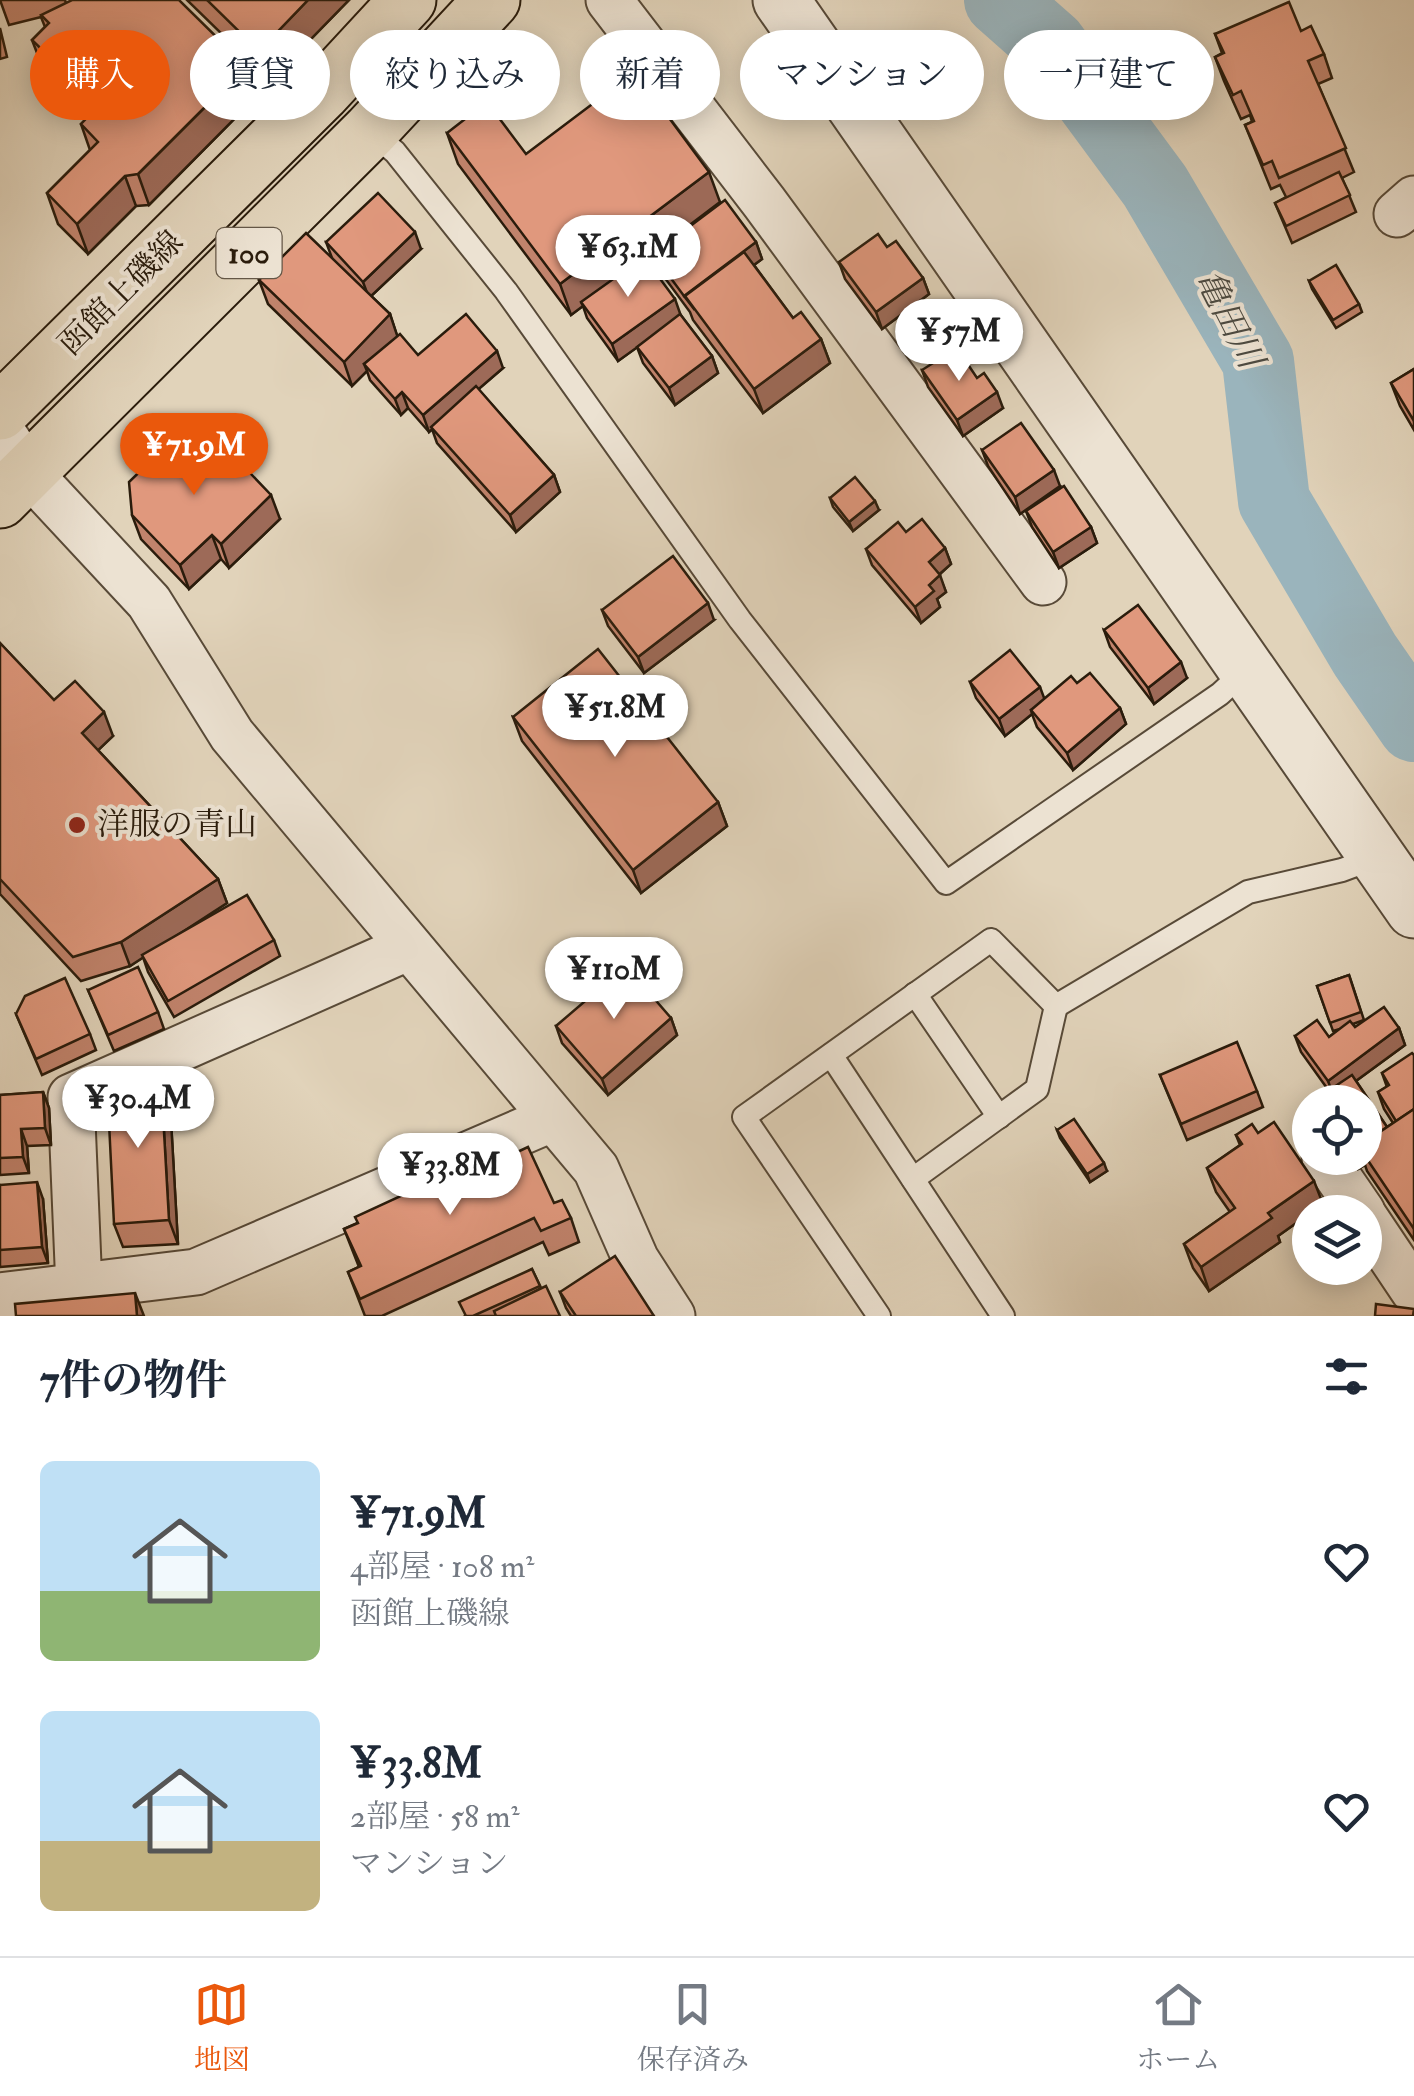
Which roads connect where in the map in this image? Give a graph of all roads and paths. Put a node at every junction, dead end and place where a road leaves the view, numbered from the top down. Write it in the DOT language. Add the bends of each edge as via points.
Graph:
graph roads {
  1 [pos="408,0"];
  2 [pos="492,0"];
  3 [pos="609,0"];
  4 [pos="781,0"];
  5 [pos="370,131"];
  6 [pos="0,412"];
  7 [pos="10,467"];
  8 [pos="1043,582"];
  9 [pos="1248,668"];
  10 [pos="1378,856"];
  11 [pos="1414,910"];
  12 [pos="409,947"];
  13 [pos="915,994"];
  14 [pos="1056,1006"];
  15 [pos="831,1054"];
  16 [pos="999,1117"];
  17 [pos="551,1119"];
  18 [pos="913,1179"];
  19 [pos="1382,1243"];
  20 [pos="79,1288"];
  21 [pos="1414,1291"];
  22 [pos="0,1296"];
  23 [pos="672,1316"];
  24 [pos="879,1316"];
  25 [pos="1003,1316"];
  1 -- 6 [label="main road, 函館上磯線 / 100"];
  2 -- 5 [label="main road, 函館上磯線 / 100"];
  3 -- 8 [label="street"];
  4 -- 9 [label="street"];
  5 -- 7 [label="main road, 函館上磯線 / 100"];
  5 -- 9 [label="lane" via="395,152 506,291 740,620 946,883"];
  7 -- 12 [label="street" via="149,602 232,735"];
  9 -- 10 [label="street"];
  10 -- 11 [label="street"];
  10 -- 14 [label="lane" via="1248,892"];
  12 -- 17 [label="street"];
  12 -- 20 [label="street" via="71,1097"];
  13 -- 14 [label="lane" via="990,940"];
  13 -- 15 [label="lane"];
  13 -- 16 [label="lane"];
  14 -- 16 [label="lane" via="1037,1089"];
  15 -- 18 [label="lane"];
  15 -- 24 [label="lane" via="744,1117"];
  16 -- 18 [label="lane"];
  17 -- 20 [label="street" via="196,1272"];
  17 -- 23 [label="street" via="596,1168 636,1260"];
  18 -- 25 [label="lane"];
  19 -- 21 [label="street"];
  20 -- 22 [label="street"];
}
